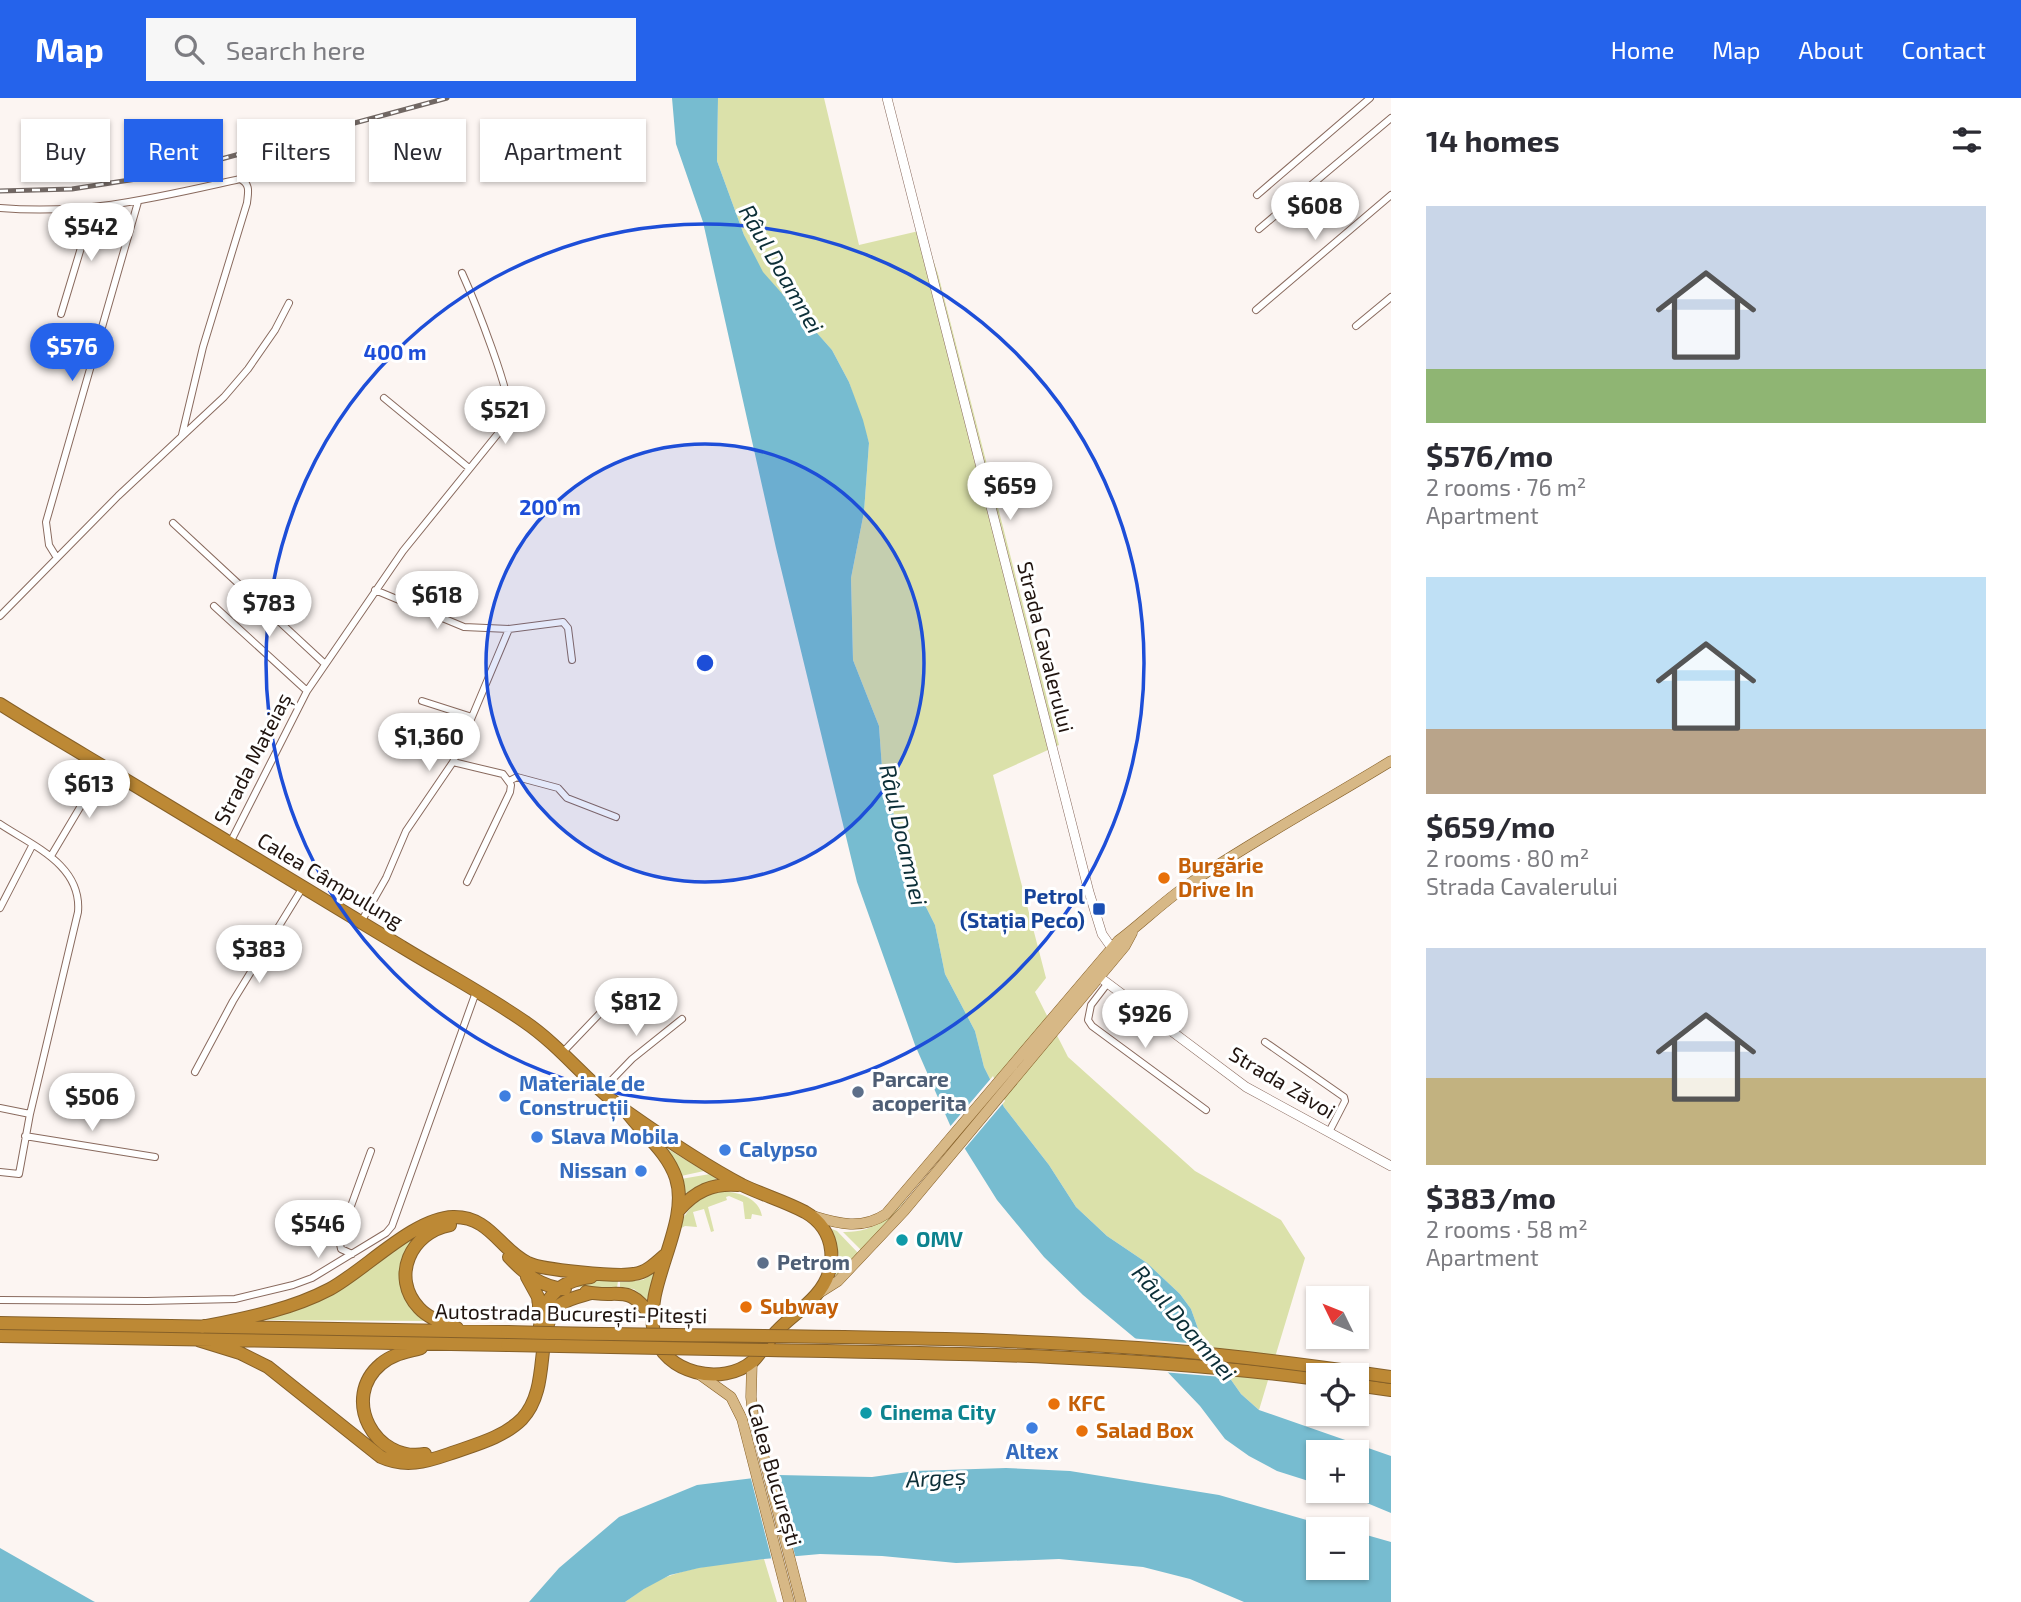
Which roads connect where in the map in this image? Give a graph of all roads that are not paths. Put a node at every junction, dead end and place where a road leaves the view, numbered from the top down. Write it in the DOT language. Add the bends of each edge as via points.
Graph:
graph roads {
  1 [pos="887,98"];
  2 [pos="1370,98"];
  3 [pos="1391,118"];
  4 [pos="1257,195"];
  5 [pos="1391,195"];
  6 [pos="138,202"];
  7 [pos="0,208"];
  8 [pos="90,209"];
  9 [pos="1259,229"];
  10 [pos="462,273"];
  11 [pos="1391,297"];
  12 [pos="289,303"];
  13 [pos="1256,310"];
  14 [pos="61,314"];
  15 [pos="1356,326"];
  16 [pos="384,398"];
  17 [pos="182,435"];
  18 [pos="469,468"];
  19 [pos="173,523"];
  20 [pos="57,558"];
  21 [pos="375,590"];
  22 [pos="214,606"];
  23 [pos="0,616"];
  24 [pos="509,629"];
  25 [pos="572,660"];
  26 [pos="325,664"];
  27 [pos="307,691"];
  28 [pos="422,701"];
  29 [pos="0,704"];
  30 [pos="472,717"];
  31 [pos="1391,761"];
  32 [pos="453,762"];
  33 [pos="104,767"];
  34 [pos="509,780"];
  35 [pos="616,817"];
  36 [pos="0,824"];
  37 [pos="230,843"];
  38 [pos="33,846"];
  39 [pos="51,856"];
  40 [pos="467,882"];
  41 [pos="303,887"];
  42 [pos="0,908"];
  43 [pos="361,922"];
  44 [pos="1114,953"];
  45 [pos="1099,978"];
  46 [pos="476,992"];
  47 [pos="606,1007"];
  48 [pos="682,1018"];
  49 [pos="1265,1042"];
  50 [pos="562,1053"];
  51 [pos="195,1072"];
  52 [pos="602,1090"];
  53 [pos="0,1108"];
  54 [pos="1206,1110"];
  55 [pos="626,1111"];
  56 [pos="30,1114"];
  57 [pos="1329,1132"];
  58 [pos="25,1136"];
  59 [pos="371,1151"];
  60 [pos="155,1157"];
  61 [pos="1391,1166"];
  62 [pos="934,1167"];
  63 [pos="0,1172"];
  64 [pos="743,1185"];
  65 [pos="678,1211"];
  66 [pos="811,1215"];
  67 [pos="352,1254"];
  68 [pos="665,1255"];
  69 [pos="520,1268"];
  70 [pos="609,1275"];
  71 [pos="559,1288"];
  72 [pos="591,1293"];
  73 [pos="817,1294"];
  74 [pos="0,1300"];
  75 [pos="541,1317"];
  76 [pos="652,1318"];
  77 [pos="0,1323"];
  78 [pos="468,1331"];
  79 [pos="200,1333"];
  80 [pos="0,1336"];
  81 [pos="507,1338"];
  82 [pos="436,1343"];
  83 [pos="752,1361"];
  84 [pos="699,1374"];
  85 [pos="1391,1377"];
  86 [pos="1306,1378"];
  87 [pos="1369,1386"];
  88 [pos="1391,1390"];
  89 [pos="789,1602"];
  90 [pos="801,1602"];
  1 -- 44 [label="main road, Strada Cavalerului" via="1089,892 1102,934"];
  2 -- 4 [label="street"];
  3 -- 9 [label="street"];
  5 -- 13 [label="street"];
  6 -- 8 [label="street"];
  6 -- 17 [label="street" via="240,179 249,190"];
  6 -- 20 [label="street" via="46,522"];
  7 -- 8 [label="street"];
  8 -- 14 [label="street"];
  10 -- 18 [label="street, Strada Mateiaș" via="511,415"];
  11 -- 15 [label="street"];
  12 -- 17 [label="street" via="248,369"];
  16 -- 18 [label="street"];
  17 -- 20 [label="street"];
  18 -- 21 [label="street, Strada Mateiaș"];
  19 -- 26 [label="street"];
  20 -- 23 [label="street"];
  21 -- 24 [label="street" via="464,627"];
  21 -- 26 [label="street, Strada Mateiaș"];
  22 -- 27 [label="street, Strada Mateiaș"];
  24 -- 25 [label="street" via="565,623"];
  24 -- 30 [label="street"];
  26 -- 27 [label="street, Strada Mateiaș"];
  27 -- 37 [label="street, Strada Mateiaș"];
  28 -- 30 [label="street"];
  29 -- 33 [label="highway, Calea Câmpulung"];
  30 -- 32 [label="street"];
  31 -- 44 [label="main road" via="1171,897 1118,941"];
  32 -- 34 [label="street" via="503,774"];
  32 -- 43 [label="street" via="406,831"];
  33 -- 37 [label="highway, Calea Câmpulung"];
  33 -- 39 [label="street"];
  34 -- 35 [label="street" via="517,777 558,788 567,798"];
  34 -- 40 [label="street" via="510,792"];
  36 -- 38 [label="street"];
  37 -- 41 [label="highway, Calea Câmpulung"];
  38 -- 39 [label="street"];
  38 -- 42 [label="street"];
  39 -- 56 [label="street" via="67,873 79,897 78,912"];
  41 -- 43 [label="highway, Calea Câmpulung"];
  41 -- 51 [label="street"];
  43 -- 46 [label="highway, Calea Câmpulung"];
  44 -- 45 [label="main road"];
  45 -- 54 [label="street" via="1088,1020 1092,1026"];
  45 -- 57 [label="main road, Strada Zăvoi" via="1246,1087"];
  45 -- 62 [label="main road"];
  45 -- 62 [label="main road" via="1073,992"];
  46 -- 50 [label="highway, Calea Câmpulung" via="526,1022"];
  46 -- 67 [label="street" via="392,1226"];
  47 -- 50 [label="street"];
  48 -- 52 [label="street"];
  49 -- 57 [label="street" via="1344,1097"];
  50 -- 52 [label="highway, Calea Câmpulung"];
  52 -- 55 [label="highway, Calea Câmpulung"];
  53 -- 56 [label="street"];
  55 -- 64 [label="highway, Calea Câmpulung"];
  55 -- 65 [label="highway, Calea Câmpulung" via="670,1166 679,1194"];
  56 -- 58 [label="street"];
  57 -- 61 [label="main road, Strada Zăvoi"];
  58 -- 60 [label="street"];
  58 -- 63 [label="street" via="19,1174"];
  59 -- 67 [label="street" via="339,1239 341,1249"];
  62 -- 66 [label="main road" via="891,1210 871,1222 849,1225"];
  62 -- 73 [label="main road" via="851,1268"];
  64 -- 65 [label="highway" via="704,1189"];
  64 -- 66 [label="highway, Calea Câmpulung"];
  65 -- 68 [label="highway, Calea Câmpulung"];
  66 -- 73 [label="highway" via="832,1246 828,1276"];
  67 -- 74 [label="street" via="293,1285 235,1299"];
  68 -- 70 [label="highway" via="642,1272"];
  68 -- 76 [label="highway, Calea Câmpulung"];
  69 -- 71 [label="highway" via="543,1284"];
  69 -- 75 [label="highway" via="535,1289"];
  69 -- 78 [label="highway" via="486,1235 465,1226 441,1226 418,1242 406,1267 410,1295 427,1315"];
  70 -- 71 [label="highway" via="580,1278"];
  70 -- 79 [label="highway" via="531,1265 484,1227 460,1217 446,1218 419,1227 316,1296"];
  71 -- 72 [label="highway"];
  71 -- 75 [label="highway"];
  72 -- 76 [label="highway" via="634,1297"];
  72 -- 79 [label="highway" via="564,1302 552,1314 538,1390 518,1422 490,1439 418,1463 382,1457 268,1367"];
  73 -- 83 [label="highway" via="775,1332"];
  75 -- 82 [label="highway" via="532,1388 513,1418 490,1432 434,1452 398,1453 383,1445 366,1423 365,1387 383,1362"];
  76 -- 84 [label="highway, Calea Câmpulung" via="660,1348 680,1366"];
  77 -- 79 [label="highway, Autostrada București-Pitești"];
  78 -- 79 [label="highway, Autostrada București-Pitești"];
  78 -- 81 [label="highway, Autostrada București-Pitești"];
  79 -- 80 [label="highway, Autostrada București-Pitești"];
  79 -- 82 [label="highway, Autostrada București-Pitești"];
  81 -- 82 [label="highway, Autostrada București-Pitești"];
  81 -- 85 [label="highway, Autostrada București-Pitești, bridge" via="949,1340 1108,1346"];
  81 -- 86 [label="highway, Autostrada București-Pitești, bridge" via="1046,1356"];
  83 -- 84 [label="highway" via="719,1374"];
  83 -- 90 [label="main road, Calea București" via="751,1397 757,1430"];
  84 -- 89 [label="main road, Calea București" via="731,1397 742,1419"];
  87 -- 88 [label="highway"];
}
